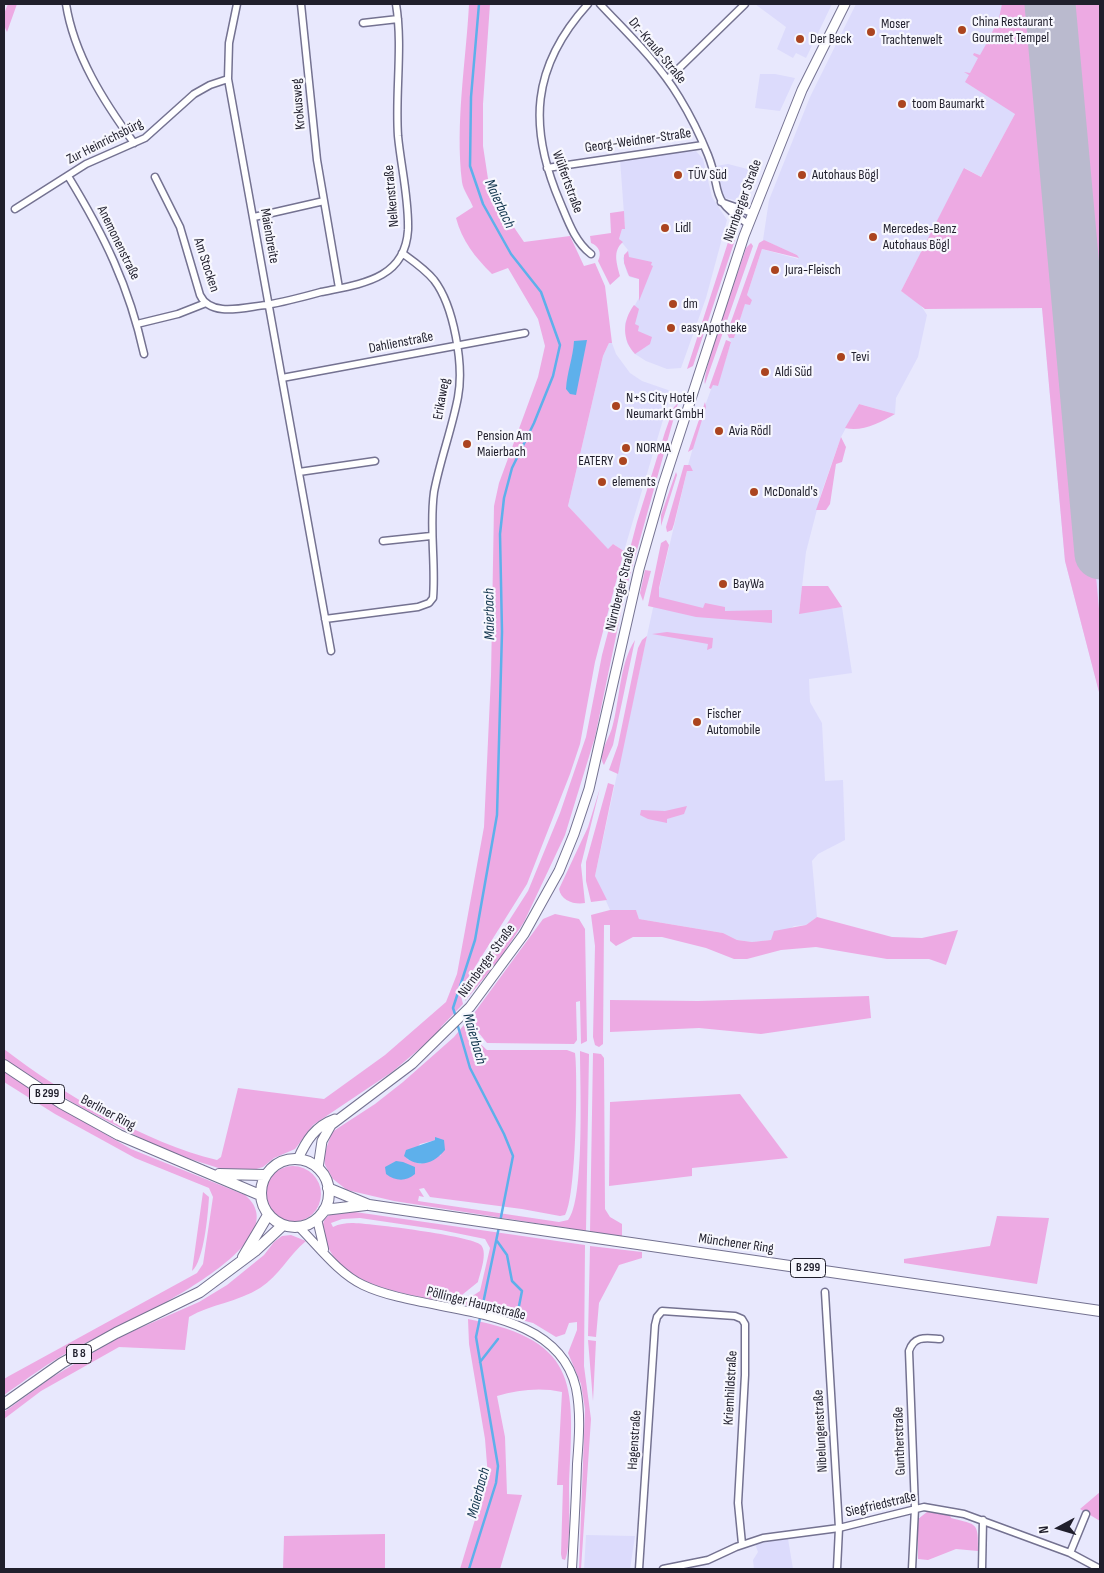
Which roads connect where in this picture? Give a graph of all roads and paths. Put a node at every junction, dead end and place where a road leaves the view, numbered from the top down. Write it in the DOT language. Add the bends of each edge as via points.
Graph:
graph roads {
  1 [pos="66,4"];
  2 [pos="237,4"];
  3 [pos="301,4"];
  4 [pos="396,4"];
  5 [pos="588,4"];
  6 [pos="600,4"];
  7 [pos="745,4"];
  8 [pos="845,4"];
  9 [pos="398,19"];
  10 [pos="363,23"];
  11 [pos="228,79"];
  12 [pos="668,80"];
  13 [pos="134,143"];
  14 [pos="703,145"];
  15 [pos="547,168"];
  16 [pos="68,176"];
  17 [pos="155,177"];
  18 [pos="324,201"];
  19 [pos="721,202"];
  20 [pos="15,209"];
  21 [pos="752,213"];
  22 [pos="254,217"];
  23 [pos="748,224"];
  24 [pos="402,253"];
  25 [pos="591,254"];
  26 [pos="339,288"];
  27 [pos="206,304"];
  28 [pos="269,304"];
  29 [pos="137,324"];
  30 [pos="525,333"];
  31 [pos="456,346"];
  32 [pos="144,354"];
  33 [pos="282,378"];
  34 [pos="375,461"];
  35 [pos="299,472"];
  36 [pos="431,536"];
  37 [pos="383,541"];
  38 [pos="325,619"];
  39 [pos="332,651"];
  40 [pos="4,1065"];
  41 [pos="338,1118"];
  42 [pos="298,1159"];
  43 [pos="318,1168"];
  44 [pos="207,1171"];
  45 [pos="265,1175"];
  46 [pos="328,1188"];
  47 [pos="260,1196"];
  48 [pos="369,1205"];
  49 [pos="324,1210"];
  50 [pos="268,1215"];
  51 [pos="316,1219"];
  52 [pos="282,1225"];
  53 [pos="299,1227"];
  54 [pos="324,1251"];
  55 [pos="237,1264"];
  56 [pos="825,1292"];
  57 [pos="1100,1311"];
  58 [pos="659,1313"];
  59 [pos="940,1339"];
  60 [pos="4,1404"];
  61 [pos="915,1508"];
  62 [pos="1086,1514"];
  63 [pos="984,1520"];
  64 [pos="838,1528"];
  65 [pos="742,1544"];
  66 [pos="1070,1553"];
  67 [pos="572,1569"];
  68 [pos="639,1569"];
  69 [pos="663,1569"];
  70 [pos="837,1569"];
  71 [pos="912,1569"];
  72 [pos="982,1569"];
  73 [pos="1100,1569"];
  1 -- 13 [label="street" via="74,38 86,67"];
  2 -- 11 [label="street, Maienbreite" via="228,56"];
  3 -- 18 [label="street, Krokusweg"];
  4 -- 9 [label="street, Nelkenstraße"];
  5 -- 15 [label="street, Wülfertstraße" via="562,38 544,82 539,121"];
  6 -- 12 [label="street, Dr.-Krauß-Straße"];
  7 -- 12 [label="street"];
  8 -- 21 [label="main road, Nürnberger Straße" via="802,90"];
  9 -- 10 [label="street"];
  9 -- 24 [label="street, Nelkenstraße" via="398,138 408,225"];
  11 -- 13 [label="street, Zur Heinrichsbürg" via="204,88 160,127"];
  11 -- 22 [label="street, Maienbreite"];
  12 -- 14 [label="street, Dr.-Krauß-Straße"];
  13 -- 16 [label="street, Zur Heinrichsbürg" via="96,159"];
  14 -- 15 [label="street, Georg-Weidner-Straße"];
  14 -- 19 [label="street, Dr.-Krauß-Straße"];
  15 -- 25 [label="street, Wülfertstraße" via="579,242"];
  16 -- 20 [label="street, Zur Heinrichsbürg"];
  16 -- 29 [label="street, Anemonenstraße" via="124,280"];
  17 -- 27 [label="street, Am Stocken" via="180,226 200,294"];
  18 -- 22 [label="street"];
  18 -- 26 [label="street, Krokusweg"];
  19 -- 21 [label="street"];
  19 -- 23 [label="street"];
  21 -- 23 [label="main road, Nürnberger Straße"];
  22 -- 28 [label="street, Maienbreite"];
  23 -- 41 [label="main road, Nürnberger Straße" via="648,534 592,774 577,826 559,871 537,914 470,1008 397,1076"];
  24 -- 26 [label="street" via="381,276"];
  24 -- 31 [label="street, Erikaweg" via="438,286 450,313"];
  26 -- 28 [label="street"];
  27 -- 28 [label="street, Am Stocken" via="228,309"];
  27 -- 29 [label="street"];
  28 -- 33 [label="street, Maienbreite"];
  29 -- 32 [label="street, Anemonenstraße"];
  30 -- 31 [label="street, Dahlienstraße"];
  31 -- 33 [label="street, Dahlienstraße"];
  31 -- 36 [label="street, Erikaweg" via="460,386 437,480"];
  33 -- 35 [label="street, Maienbreite"];
  34 -- 35 [label="street"];
  35 -- 38 [label="street, Maienbreite"];
  36 -- 37 [label="street"];
  36 -- 38 [label="street, Erikaweg" via="434,590 431,602 418,607"];
  38 -- 39 [label="street, Maienbreite"];
  40 -- 44 [label="main road, Berliner Ring / B 299" via="61,1103 110,1130 139,1145"];
  41 -- 42 [label="main road, Nürnberger Straße" via="324,1123 315,1131"];
  41 -- 43 [label="main road, Nürnberger Straße" via="322,1142"];
  42 -- 43 [label="main road"];
  42 -- 45 [label="main road" via="281,1162"];
  43 -- 46 [label="main road"];
  44 -- 45 [label="main road, Berliner Ring / B 299" via="236,1176"];
  44 -- 47 [label="main road, Berliner Ring / B 299"];
  45 -- 47 [label="main road"];
  46 -- 48 [label="main road, B 299"];
  46 -- 49 [label="main road"];
  47 -- 50 [label="main road"];
  48 -- 49 [label="main road, B 299"];
  48 -- 57 [label="main road, Münchener Ring / B 299"];
  49 -- 51 [label="main road"];
  50 -- 52 [label="main road"];
  50 -- 55 [label="main road, B 8"];
  51 -- 53 [label="main road"];
  51 -- 54 [label="street, Pöllinger Hauptstraße"];
  52 -- 53 [label="main road"];
  52 -- 55 [label="main road, B 8"];
  53 -- 54 [label="street, Pöllinger Hauptstraße"];
  54 -- 67 [label="street, Pöllinger Hauptstraße" via="343,1272 369,1288 515,1324 539,1336 562,1357 574,1381 579,1417"];
  55 -- 60 [label="main road, B 8" via="200,1292 62,1363"];
  56 -- 64 [label="street, Nibelungenstraße"];
  58 -- 65 [label="street, Kriemhildstraße" via="674,1311 735,1316 744,1320 747,1335 738,1503"];
  58 -- 68 [label="street, Hagenstraße" via="655,1325"];
  59 -- 61 [label="street, Guntherstraße" via="918,1339 909,1351"];
  61 -- 63 [label="street, Siegfriedstraße" via="941,1509"];
  61 -- 64 [label="street, Siegfriedstraße"];
  61 -- 71 [label="street, Guntherstraße"];
  62 -- 66 [label="street"];
  63 -- 66 [label="street, Siegfriedstraße"];
  63 -- 72 [label="street"];
  64 -- 65 [label="street, Siegfriedstraße" via="777,1535"];
  64 -- 70 [label="street, Nibelungenstraße"];
  65 -- 69 [label="street, Siegfriedstraße" via="708,1560"];
  66 -- 73 [label="street, Siegfriedstraße"];
}
